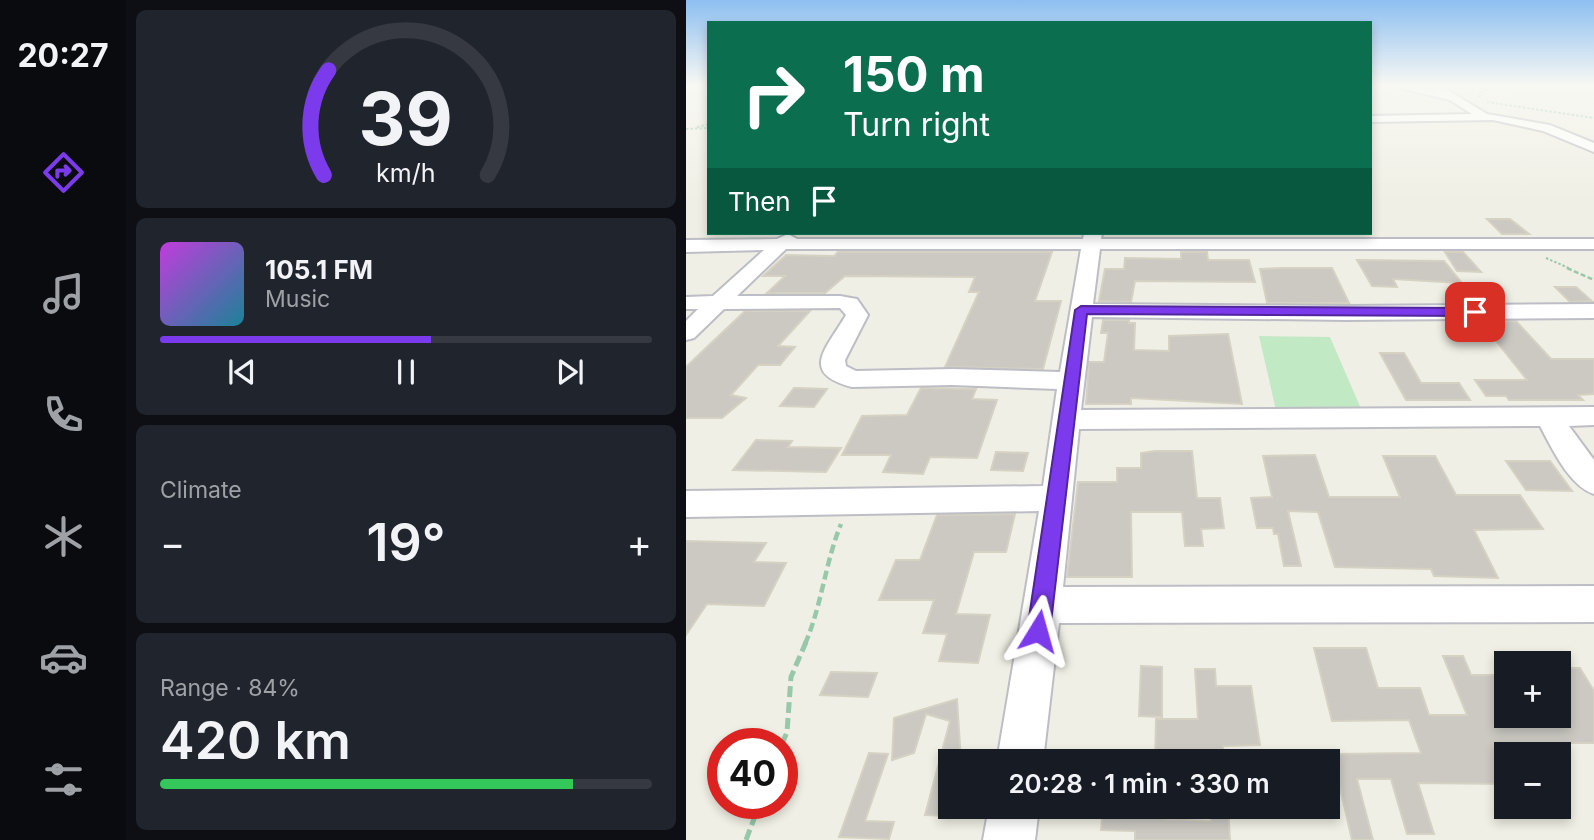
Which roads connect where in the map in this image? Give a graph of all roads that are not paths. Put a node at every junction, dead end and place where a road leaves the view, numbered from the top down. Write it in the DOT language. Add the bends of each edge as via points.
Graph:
graph roads {
  1 [pos="1535,125"];
  2 [pos="1594,135"];
  3 [pos="1567,136"];
  4 [pos="1594,148"];
  5 [pos="1092,238"];
  6 [pos="788,239"];
  7 [pos="1594,244"];
  8 [pos="686,246"];
  9 [pos="686,303"];
  10 [pos="719,303"];
  11 [pos="1081,310"];
  12 [pos="1594,311"];
  13 [pos="686,333"];
  14 [pos="1070,381"];
  15 [pos="1549,416"];
  16 [pos="1594,416"];
  17 [pos="1066,420"];
  18 [pos="1594,482"];
  19 [pos="1057,498"];
  20 [pos="686,504"];
  21 [pos="1594,604"];
  22 [pos="1042,605"];
  23 [pos="1022,749"];
  24 [pos="1012,819"];
  25 [pos="1009,840"];
  1 -- 3 [label="street"];
  2 -- 3 [label="street"];
  3 -- 4 [label="street"];
  5 -- 6 [label="street"];
  5 -- 7 [label="street"];
  5 -- 11 [label="street"];
  6 -- 8 [label="street"];
  6 -- 10 [label="street"];
  9 -- 10 [label="street"];
  10 -- 13 [label="street"];
  10 -- 14 [label="street" via="849,304 857,315 833,360 833,370 852,379"];
  11 -- 12 [label="street"];
  11 -- 14 [label="street"];
  14 -- 17 [label="street"];
  15 -- 16 [label="street"];
  15 -- 17 [label="street"];
  15 -- 18 [label="street"];
  17 -- 19 [label="street"];
  19 -- 20 [label="street"];
  19 -- 22 [label="street"];
  21 -- 22 [label="street"];
  22 -- 23 [label="street"];
  24 -- 25 [label="street"];
}
